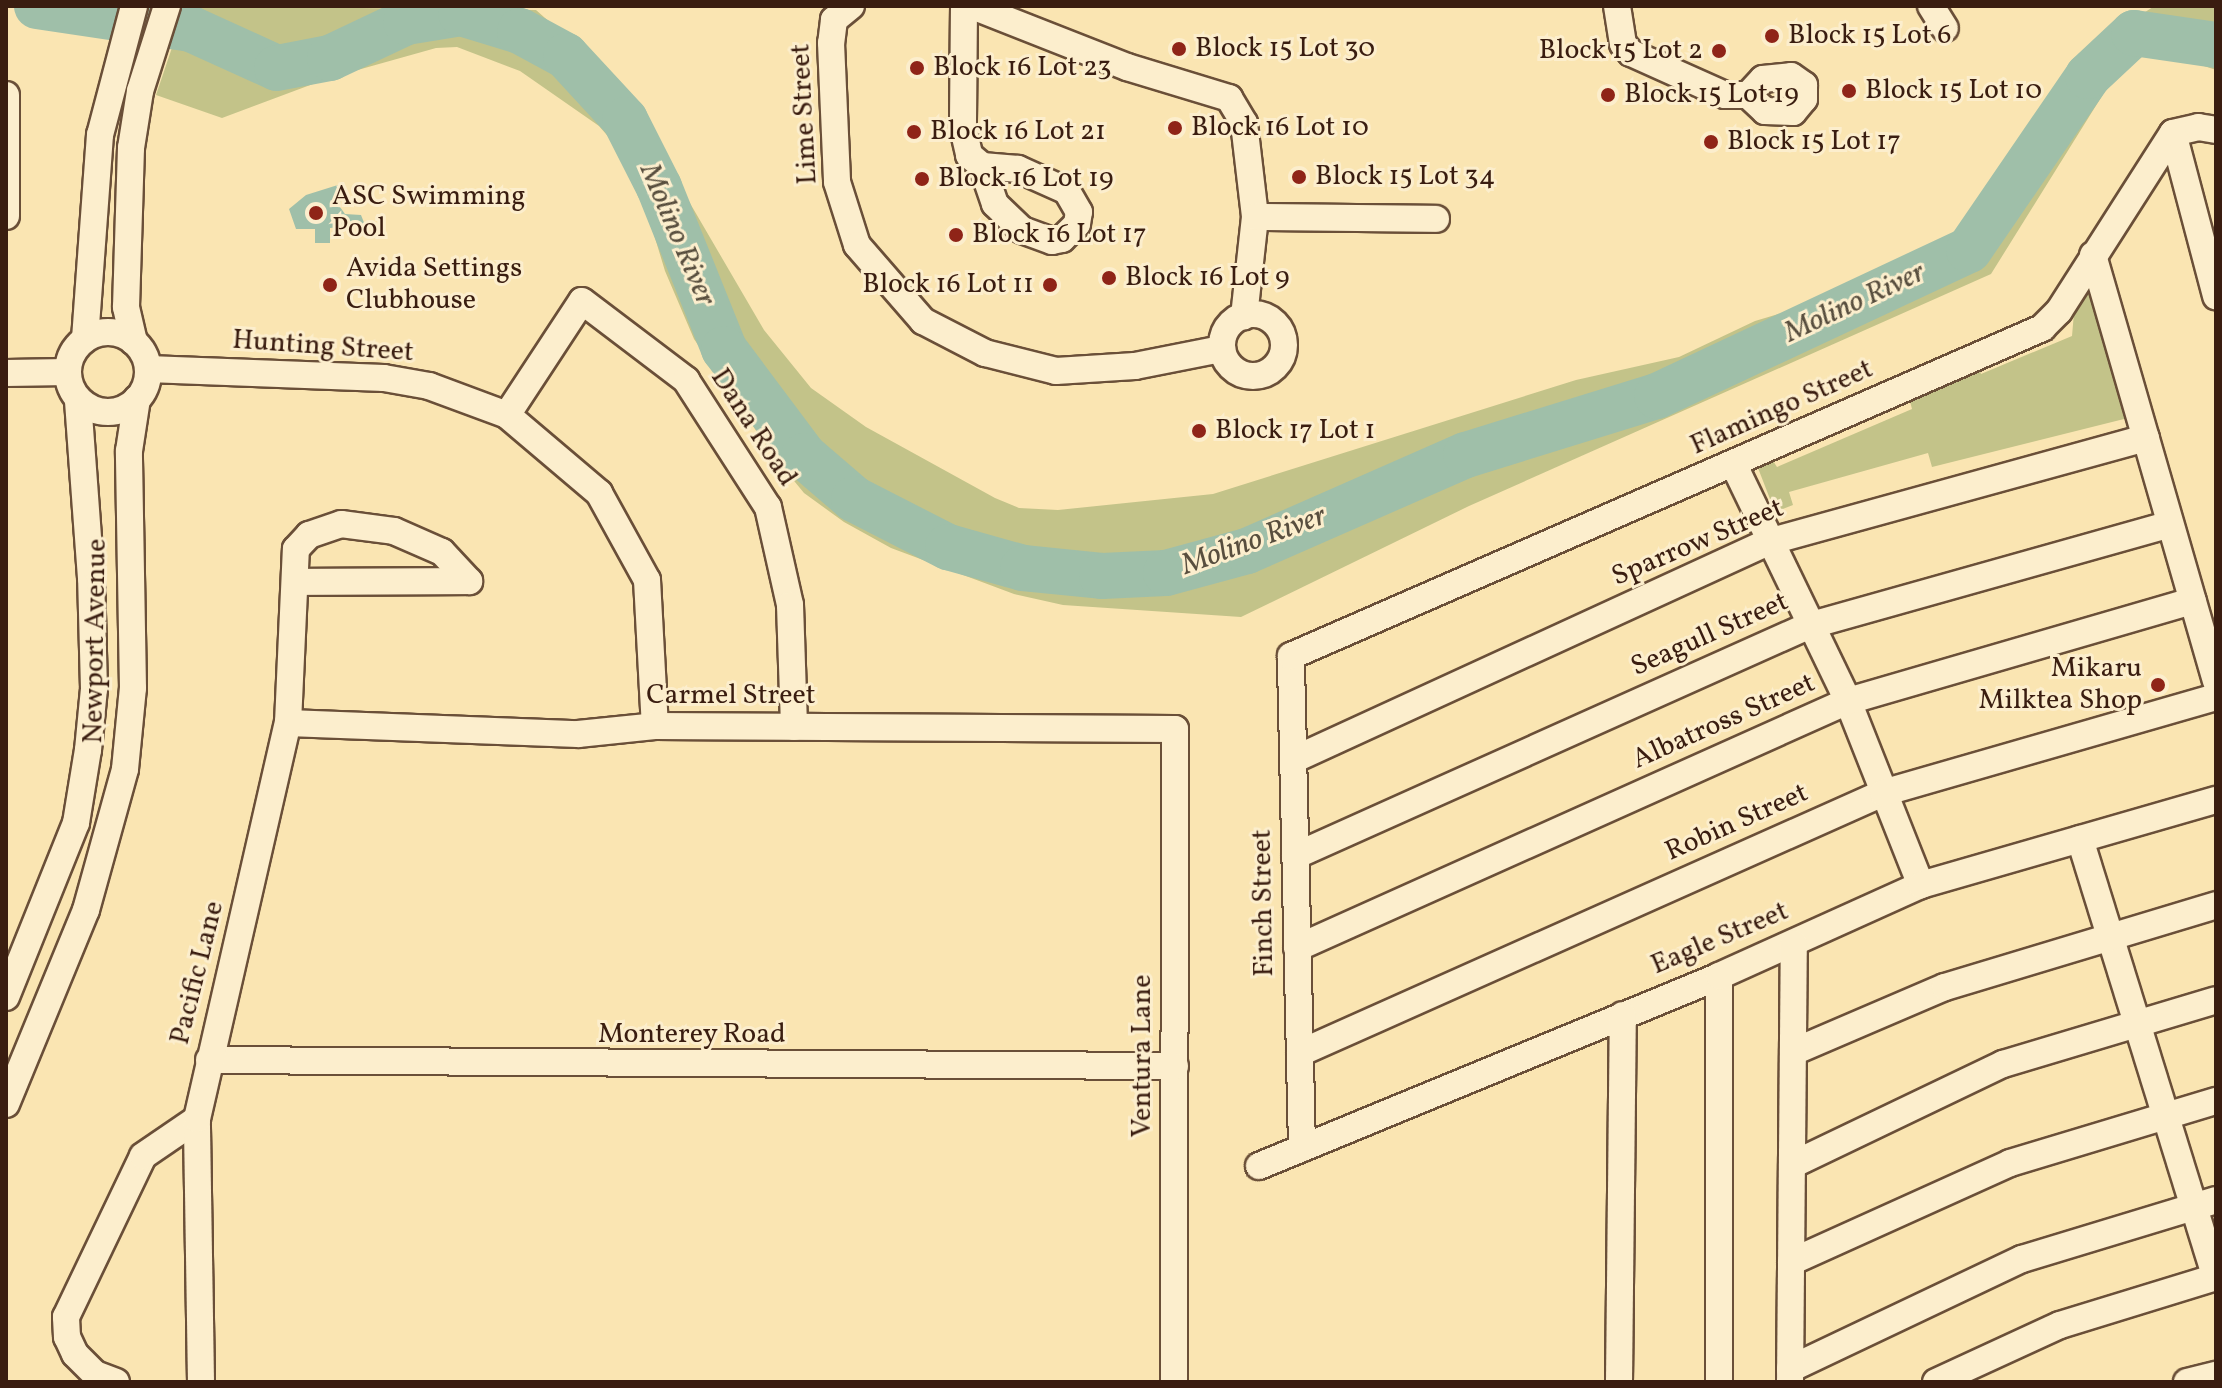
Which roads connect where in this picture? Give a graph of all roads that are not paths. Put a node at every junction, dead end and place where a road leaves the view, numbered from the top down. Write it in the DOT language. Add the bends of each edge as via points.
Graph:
graph roads {
  1 [pos="134,6"];
  2 [pos="167,6"];
  3 [pos="851,6"];
  4 [pos="964,6"];
  5 [pos="972,6"];
  6 [pos="1617,6"];
  7 [pos="6,95"];
  8 [pos="1748,95"];
  9 [pos="2216,130"];
  10 [pos="2173,133"];
  11 [pos="982,166"];
  12 [pos="6,216"];
  13 [pos="1255,217"];
  14 [pos="1436,219"];
  15 [pos="2093,255"];
  16 [pos="2216,296"];
  17 [pos="1244,316"];
  18 [pos="85,339"];
  19 [pos="134,342"];
  20 [pos="1222,349"];
  21 [pos="148,369"];
  22 [pos="68,372"];
  23 [pos="6,373"];
  24 [pos="78,399"];
  25 [pos="137,399"];
  26 [pos="507,415"];
  27 [pos="2146,438"];
  28 [pos="1734,465"];
  29 [pos="2170,524"];
  30 [pos="1768,542"];
  31 [pos="295,582"];
  32 [pos="2193,601"];
  33 [pos="1808,626"];
  34 [pos="1291,656"];
  35 [pos="2216,681"];
  36 [pos="2216,697"];
  37 [pos="1848,701"];
  38 [pos="288,723"];
  39 [pos="655,726"];
  40 [pos="794,727"];
  41 [pos="1175,729"];
  42 [pos="1293,760"];
  43 [pos="1883,793"];
  44 [pos="2216,800"];
  45 [pos="2080,839"];
  46 [pos="1295,856"];
  47 [pos="1921,885"];
  48 [pos="2216,905"];
  49 [pos="2110,936"];
  50 [pos="1794,943"];
  51 [pos="1297,948"];
  52 [pos="1719,976"];
  53 [pos="6,997"];
  54 [pos="2216,1000"];
  55 [pos="1623,1015"];
  56 [pos="2137,1022"];
  57 [pos="1793,1052"];
  58 [pos="1300,1053"];
  59 [pos="209,1060"];
  60 [pos="1175,1066"];
  61 [pos="2216,1101"];
  62 [pos="6,1104"];
  63 [pos="2165,1116"];
  64 [pos="197,1119"];
  65 [pos="1302,1148"];
  66 [pos="1792,1165"];
  67 [pos="1259,1166"];
  68 [pos="2206,1203"];
  69 [pos="1791,1262"];
  70 [pos="2216,1277"];
  71 [pos="2216,1375"];
  72 [pos="1790,1376"];
  73 [pos="116,1382"];
  74 [pos="201,1382"];
  75 [pos="1174,1382"];
  76 [pos="1619,1382"];
  77 [pos="1719,1382"];
  78 [pos="1936,1382"];
  79 [pos="2187,1382"];
  1 -- 18 [label="street" via="111,80 95,181"];
  2 -- 19 [label="street" via="140,91 131,148 126,291"];
  3 -- 20 [label="street, Lime Street" via="834,20 831,43 837,182 857,245 923,321 985,353 1056,371 1135,366"];
  4 -- 11 [label="street" via="963,128 969,155"];
  5 -- 13 [label="street" via="1127,67 1229,98 1244,123"];
  6 -- 8 [label="street" via="1623,44 1631,53 1725,95"];
  7 -- 12 [label="street"];
  9 -- 10 [label="street" via="2198,127"];
  10 -- 15 [label="street, Flamingo Street"];
  10 -- 16 [label="street"];
  13 -- 14 [label="street"];
  13 -- 17 [label="street"];
  15 -- 27 [label="street"];
  15 -- 28 [label="street, Flamingo Street" via="2059,311 2042,328"];
  17 -- 20 [label="street" via="1225,332"];
  17 -- 20 [label="street" via="1264,316 1280,328 1285,348 1277,366 1259,376 1239,373"];
  18 -- 19 [label="street" via="110,332"];
  18 -- 22 [label="street"];
  19 -- 21 [label="street"];
  21 -- 25 [label="street"];
  21 -- 26 [label="street, Hunting Street" via="384,378 429,386"];
  22 -- 23 [label="street"];
  22 -- 24 [label="street"];
  24 -- 25 [label="street" via="101,412 127,408"];
  24 -- 53 [label="street, Newport Avenue" via="91,578 94,689 88,750 76,823"];
  25 -- 62 [label="street, Newport Avenue" via="129,451 133,688 125,769 86,910"];
  26 -- 39 [label="street, Hunting Street" via="599,493 647,580"];
  26 -- 40 [label="street, Dana Road" via="582,301 686,380 768,507 790,605"];
  27 -- 29 [label="street"];
  27 -- 30 [label="street, Sparrow Street"];
  28 -- 30 [label="street"];
  28 -- 34 [label="street, Flamingo Street"];
  29 -- 32 [label="street"];
  29 -- 33 [label="street, Seagull Street"];
  30 -- 33 [label="street"];
  30 -- 42 [label="street, Sparrow Street"];
  31 -- 31 [label="street, Pacific Lane" via="296,549 309,535 341,524 394,531 442,552 469,581"];
  31 -- 38 [label="street, Pacific Lane"];
  32 -- 35 [label="street"];
  32 -- 37 [label="street, Albatross Street"];
  33 -- 37 [label="street"];
  33 -- 46 [label="street, Seagull Street"];
  34 -- 42 [label="street, Finch Street"];
  36 -- 43 [label="street, Robin Street"];
  37 -- 43 [label="street"];
  37 -- 51 [label="street, Albatross Street"];
  38 -- 39 [label="street, Carmel Street" via="578,734"];
  38 -- 59 [label="street, Pacific Lane"];
  39 -- 40 [label="street, Carmel Street"];
  40 -- 41 [label="street, Carmel Street"];
  41 -- 60 [label="street, Ventura Lane"];
  42 -- 46 [label="street, Finch Street"];
  43 -- 47 [label="street"];
  43 -- 58 [label="street, Robin Street"];
  44 -- 45 [label="street, Eagle Street"];
  45 -- 47 [label="street, Eagle Street"];
  45 -- 49 [label="street"];
  46 -- 51 [label="street, Finch Street"];
  47 -- 50 [label="street, Eagle Street"];
  48 -- 49 [label="street"];
  49 -- 56 [label="street"];
  49 -- 57 [label="street" via="1945,987"];
  50 -- 52 [label="street, Eagle Street"];
  50 -- 57 [label="street"];
  51 -- 58 [label="street, Finch Street"];
  52 -- 55 [label="street, Eagle Street"];
  52 -- 77 [label="street"];
  54 -- 56 [label="street"];
  55 -- 65 [label="street, Eagle Street"];
  55 -- 76 [label="street"];
  56 -- 63 [label="street"];
  56 -- 66 [label="street" via="2003,1064"];
  57 -- 66 [label="street"];
  58 -- 65 [label="street, Finch Street"];
  59 -- 60 [label="street, Monterey Road"];
  59 -- 64 [label="street, Pacific Lane"];
  60 -- 75 [label="street, Ventura Lane"];
  61 -- 63 [label="street"];
  63 -- 68 [label="street"];
  63 -- 69 [label="street" via="2010,1163"];
  64 -- 73 [label="street" via="143,1156 66,1317 75,1354 95,1374"];
  64 -- 74 [label="street, Pacific Lane"];
  65 -- 67 [label="street, Eagle Street"];
  66 -- 69 [label="street"];
  68 -- 70 [label="street"];
  68 -- 72 [label="street" via="2022,1259"];
  69 -- 72 [label="street"];
  70 -- 78 [label="street" via="2060,1325"];
  71 -- 79 [label="street"];
}
